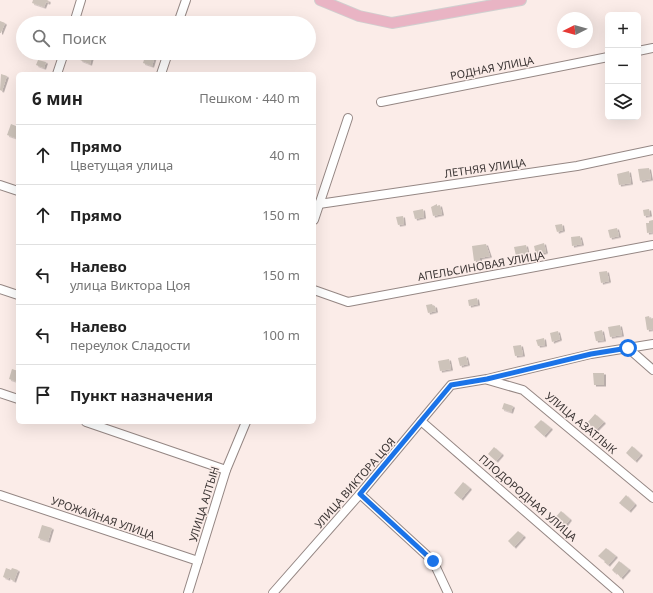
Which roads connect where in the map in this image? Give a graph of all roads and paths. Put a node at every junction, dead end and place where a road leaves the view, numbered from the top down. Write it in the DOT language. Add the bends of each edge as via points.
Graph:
graph roads {
  1 [pos="81,0"];
  2 [pos="320,0"];
  3 [pos="521,0"];
  4 [pos="185,3"];
  5 [pos="76,16"];
  6 [pos="180,16"];
  7 [pos="653,48"];
  8 [pos="641,50"];
  9 [pos="605,58"];
  10 [pos="62,60"];
  11 [pos="166,60"];
  12 [pos="58,72"];
  13 [pos="162,72"];
  14 [pos="381,102"];
  15 [pos="348,118"];
  16 [pos="653,150"];
  17 [pos="0,185"];
  18 [pos="16,189"];
  19 [pos="320,204"];
  20 [pos="316,215"];
  21 [pos="653,245"];
  22 [pos="0,289"];
  23 [pos="316,291"];
  24 [pos="16,295"];
  25 [pos="653,344"];
  26 [pos="628,348"];
  27 [pos="653,370"];
  28 [pos="487,379"];
  29 [pos="0,393"];
  30 [pos="16,398"];
  31 [pos="421,421"];
  32 [pos="92,424"];
  33 [pos="245,424"];
  34 [pos="226,470"];
  35 [pos="360,494"];
  36 [pos="0,495"];
  37 [pos="653,498"];
  38 [pos="198,561"];
  39 [pos="188,593"];
  40 [pos="273,593"];
  41 [pos="448,593"];
  42 [pos="619,593"];
  1 -- 5 [label="street"];
  2 -- 3 [label="main road" via="359,16 392,22"];
  4 -- 6 [label="street"];
  7 -- 8 [label="street"];
  9 -- 14 [label="street, РОДНАЯ УЛИЦА"];
  10 -- 12 [label="street"];
  11 -- 13 [label="street"];
  15 -- 19 [label="street"];
  16 -- 19 [label="street, ЛЕТНЯЯ УЛИЦА" via="577,166"];
  17 -- 18 [label="street"];
  19 -- 20 [label="street"];
  21 -- 23 [label="street, АПЕЛЬСИНОВАЯ УЛИЦА" via="348,302"];
  22 -- 24 [label="street"];
  25 -- 26 [label="street"];
  26 -- 27 [label="street"];
  26 -- 28 [label="street" via="591,354"];
  28 -- 31 [label="street, УЛИЦА ВИКТОРА ЦОЯ" via="451,385"];
  28 -- 37 [label="street, УЛИЦА АЗАТЛЫК" via="523,390"];
  29 -- 30 [label="street"];
  31 -- 35 [label="street, УЛИЦА ВИКТОРА ЦОЯ"];
  31 -- 42 [label="street, ПЛОДОРОДНАЯ УЛИЦА"];
  32 -- 34 [label="street"];
  33 -- 34 [label="street, УЛИЦА АЛТЫН"];
  34 -- 38 [label="street, УЛИЦА АЛТЫН"];
  35 -- 40 [label="street, УЛИЦА ВИКТОРА ЦОЯ"];
  35 -- 41 [label="street" via="433,561"];
  36 -- 38 [label="street, УРОЖАЙНАЯ УЛИЦА"];
  38 -- 39 [label="street, УЛИЦА АЛТЫН"];
}
